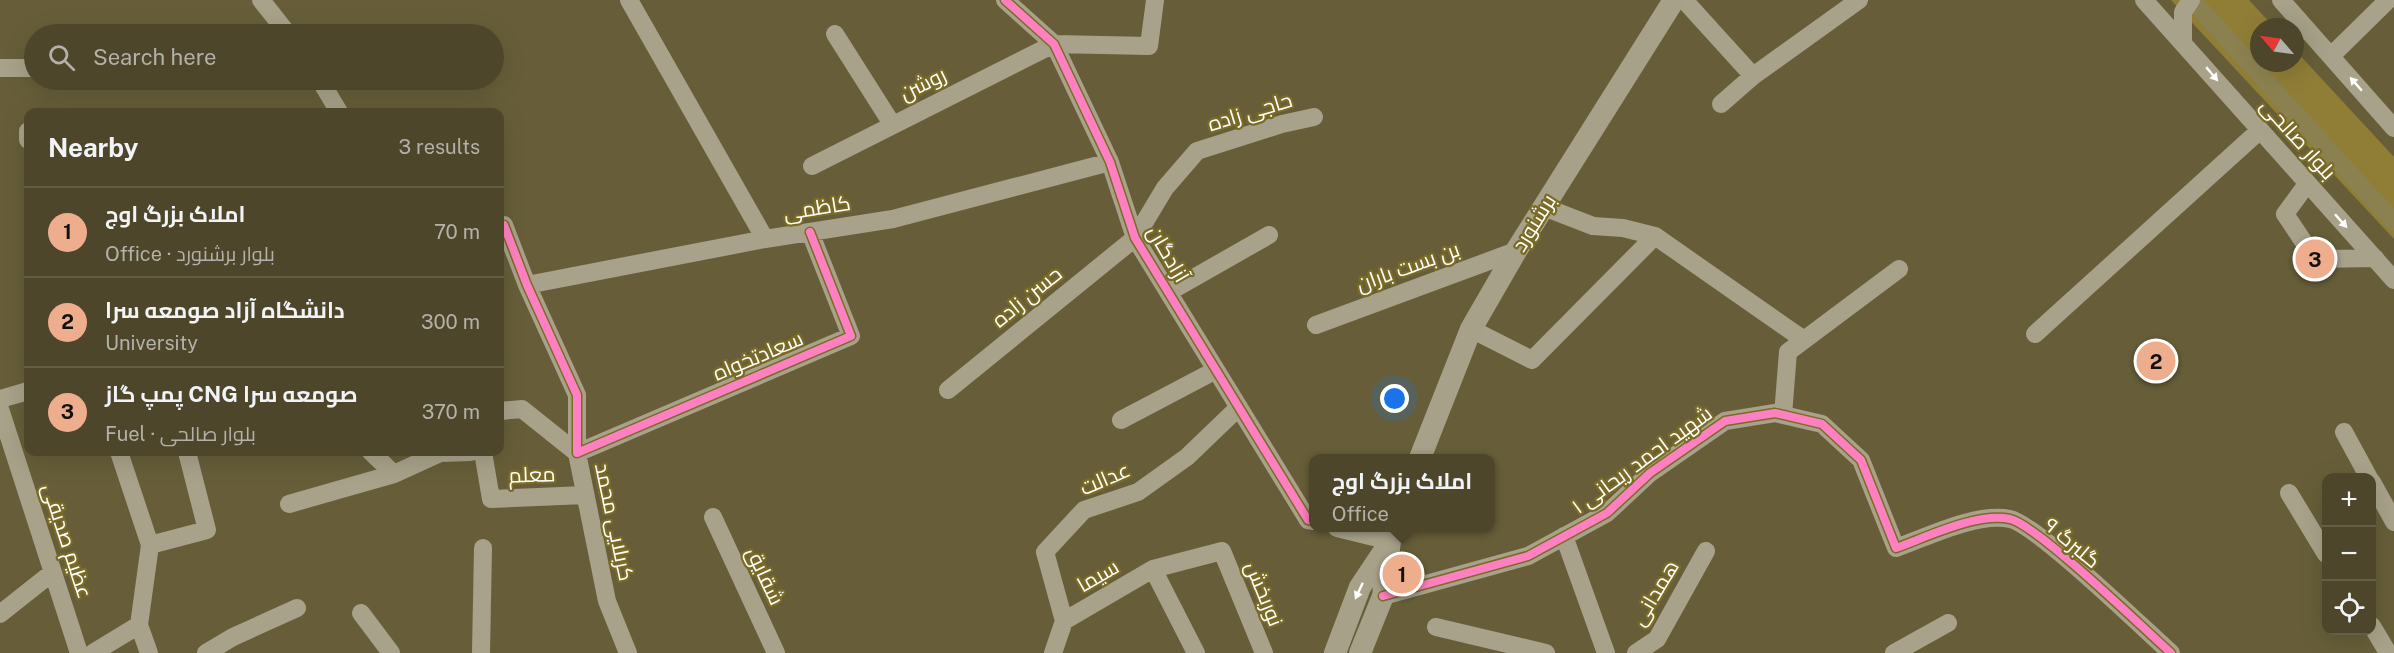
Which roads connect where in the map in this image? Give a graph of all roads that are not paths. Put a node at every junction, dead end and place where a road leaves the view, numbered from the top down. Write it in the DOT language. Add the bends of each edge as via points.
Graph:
graph roads {
  1 [pos="261,0"];
  2 [pos="629,0"];
  3 [pos="1005,0"];
  4 [pos="1155,0"];
  5 [pos="1674,0"];
  6 [pos="1684,0"];
  7 [pos="1859,0"];
  8 [pos="2144,0"];
  9 [pos="2280,0"];
  10 [pos="2388,0"];
  11 [pos="2187,6"];
  12 [pos="280,24"];
  13 [pos="835,34"];
  14 [pos="2183,40"];
  15 [pos="1054,44"];
  16 [pos="2331,56"];
  17 [pos="0,68"];
  18 [pos="24,69"];
  19 [pos="1753,76"];
  20 [pos="326,90"];
  21 [pos="1720,104"];
  22 [pos="337,108"];
  23 [pos="1314,117"];
  24 [pos="892,124"];
  25 [pos="2394,128"];
  26 [pos="2259,131"];
  27 [pos="1110,162"];
  28 [pos="812,166"];
  29 [pos="2307,184"];
  30 [pos="1544,207"];
  31 [pos="504,225"];
  32 [pos="810,232"];
  33 [pos="1269,235"];
  34 [pos="1655,236"];
  35 [pos="1135,238"];
  36 [pos="765,239"];
  37 [pos="1516,251"];
  38 [pos="2375,258"];
  39 [pos="1899,269"];
  40 [pos="2394,280"];
  41 [pos="527,285"];
  42 [pos="1169,292"];
  43 [pos="1316,325"];
  44 [pos="1471,329"];
  45 [pos="2035,334"];
  46 [pos="1804,340"];
  47 [pos="1216,370"];
  48 [pos="948,390"];
  49 [pos="24,392"];
  50 [pos="0,399"];
  51 [pos="1239,407"];
  52 [pos="0,409"];
  53 [pos="504,411"];
  54 [pos="1784,415"];
  55 [pos="1121,420"];
  56 [pos="2344,432"];
  57 [pos="576,453"];
  58 [pos="1422,454"];
  59 [pos="120,456"];
  60 [pos="188,456"];
  61 [pos="375,456"];
  62 [pos="433,456"];
  63 [pos="484,456"];
  64 [pos="2367,473"];
  65 [pos="394,474"];
  66 [pos="2376,489"];
  67 [pos="2289,493"];
  68 [pos="585,495"];
  69 [pos="289,504"];
  70 [pos="713,517"];
  71 [pos="1309,520"];
  72 [pos="2394,522"];
  73 [pos="1374,532"];
  74 [pos="1393,534"];
  75 [pos="1564,536"];
  76 [pos="150,545"];
  77 [pos="2322,547"];
  78 [pos="483,548"];
  79 [pos="1896,548"];
  80 [pos="1222,551"];
  81 [pos="1706,551"];
  82 [pos="1153,569"];
  83 [pos="53,572"];
  84 [pos="1383,596"];
  85 [pos="297,608"];
  86 [pos="361,613"];
  87 [pos="0,614"];
  88 [pos="1064,621"];
  89 [pos="1948,623"];
  90 [pos="139,625"];
  91 [pos="1436,627"];
  92 [pos="2376,633"];
  93 [pos="79,653"];
  94 [pos="93,653"];
  95 [pos="149,653"];
  96 [pos="207,653"];
  97 [pos="390,653"];
  98 [pos="481,653"];
  99 [pos="628,653"];
  100 [pos="776,653"];
  101 [pos="1053,653"];
  102 [pos="1196,653"];
  103 [pos="1264,653"];
  104 [pos="1335,653"];
  105 [pos="1360,653"];
  106 [pos="1546,653"];
  107 [pos="1606,653"];
  108 [pos="1636,653"];
  109 [pos="1894,653"];
  110 [pos="2170,653"];
  111 [pos="2388,653"];
  1 -- 12 [label="street"];
  2 -- 36 [label="street"];
  3 -- 15 [label="street, آزادگان"];
  4 -- 15 [label="street" via="1149,46"];
  5 -- 30 [label="main road, برشنورد"];
  6 -- 19 [label="street"];
  7 -- 19 [label="street"];
  8 -- 14 [label="street, بلوار صالحی"];
  9 -- 16 [label="street"];
  10 -- 16 [label="street"];
  11 -- 14 [label="street"];
  13 -- 24 [label="street"];
  14 -- 26 [label="street, بلوار صالحی, one-way"];
  15 -- 24 [label="street, روشن"];
  15 -- 27 [label="street, آزادگان"];
  25 -- 16 [label="street, one-way"];
  17 -- 18 [label="street"];
  19 -- 21 [label="street"];
  20 -- 22 [label="street"];
  23 -- 35 [label="street, حاجی زاده" via="1197,152 1165,188"];
  24 -- 28 [label="street, روشن"];
  26 -- 29 [label="street, بلوار صالحی"];
  26 -- 45 [label="street"];
  27 -- 32 [label="street, کاظمی" via="893,219"];
  27 -- 35 [label="street, آزادگان"];
  29 -- 38 [label="street, بلوار صالحی, one-way"];
  29 -- 38 [label="street" via="2284,214 2315,259"];
  30 -- 34 [label="street" via="1593,226"];
  30 -- 37 [label="main road, برشنورد"];
  31 -- 41 [label="street"];
  32 -- 36 [label="street, کاظمی"];
  32 -- 57 [label="street, سعادتخواه" via="851,336"];
  33 -- 42 [label="street"];
  34 -- 44 [label="street" via="1532,360"];
  34 -- 46 [label="street"];
  35 -- 42 [label="street, آزادگان"];
  35 -- 48 [label="street, حسن زاده"];
  36 -- 41 [label="street, کاظمی"];
  37 -- 43 [label="street, بن بست باران"];
  37 -- 44 [label="main road, برشنورد"];
  38 -- 40 [label="street, بلوار صالحی"];
  39 -- 46 [label="street"];
  41 -- 57 [label="street" via="577,395"];
  42 -- 47 [label="street, آزادگان"];
  44 -- 58 [label="main road, برشنورد"];
  46 -- 54 [label="street" via="1788,352"];
  47 -- 51 [label="street, آزادگان"];
  47 -- 55 [label="street"];
  49 -- 50 [label="street"];
  51 -- 71 [label="street, آزادگان"];
  51 -- 88 [label="street, عدالت" via="1187,457 1138,492 1084,510 1045,552"];
  52 -- 83 [label="street, عظیم صدیقی"];
  53 -- 57 [label="street, کربلایی محمد" via="522,409"];
  54 -- 75 [label="street, شهید احمد ریحانی ۱" via="1725,421 1650,472 1607,513"];
  54 -- 79 [label="street, شهید احمد ریحانی ۱" via="1822,424 1860,460"];
  56 -- 64 [label="street"];
  57 -- 68 [label="street, کربلایی محمد"];
  59 -- 76 [label="street"];
  60 -- 76 [label="street" via="207,530"];
  61 -- 65 [label="street"];
  62 -- 65 [label="street"];
  63 -- 68 [label="street, معلم" via="491,499"];
  65 -- 69 [label="street"];
  66 -- 72 [label="street"];
  67 -- 77 [label="street"];
  68 -- 99 [label="street, کربلایی محمد" via="607,601"];
  70 -- 100 [label="street, شقایق"];
  73 -- 74 [label="street"];
  74 -- 84 [label="main road"];
  74 -- 104 [label="main road, one-way" via="1360,587"];
  75 -- 84 [label="street, شهید احمد ریحانی ۱" via="1528,556"];
  75 -- 107 [label="street"];
  76 -- 90 [label="street"];
  78 -- 98 [label="street"];
  79 -- 110 [label="street, گلبرگ ۹" via="1978,519 2011,519 2042,539"];
  80 -- 82 [label="street, سیما"];
  80 -- 103 [label="street, نوربخش"];
  81 -- 108 [label="street, همدانی" via="1658,639"];
  82 -- 88 [label="street, سیما"];
  82 -- 102 [label="street, سیما"];
  83 -- 87 [label="street"];
  83 -- 93 [label="street, عظیم صدیقی"];
  84 -- 105 [label="main road"];
  85 -- 96 [label="street"];
  86 -- 97 [label="street"];
  88 -- 101 [label="street"];
  89 -- 109 [label="street"];
  90 -- 94 [label="street"];
  90 -- 95 [label="street"];
  91 -- 106 [label="street"];
  92 -- 111 [label="street"];
}
